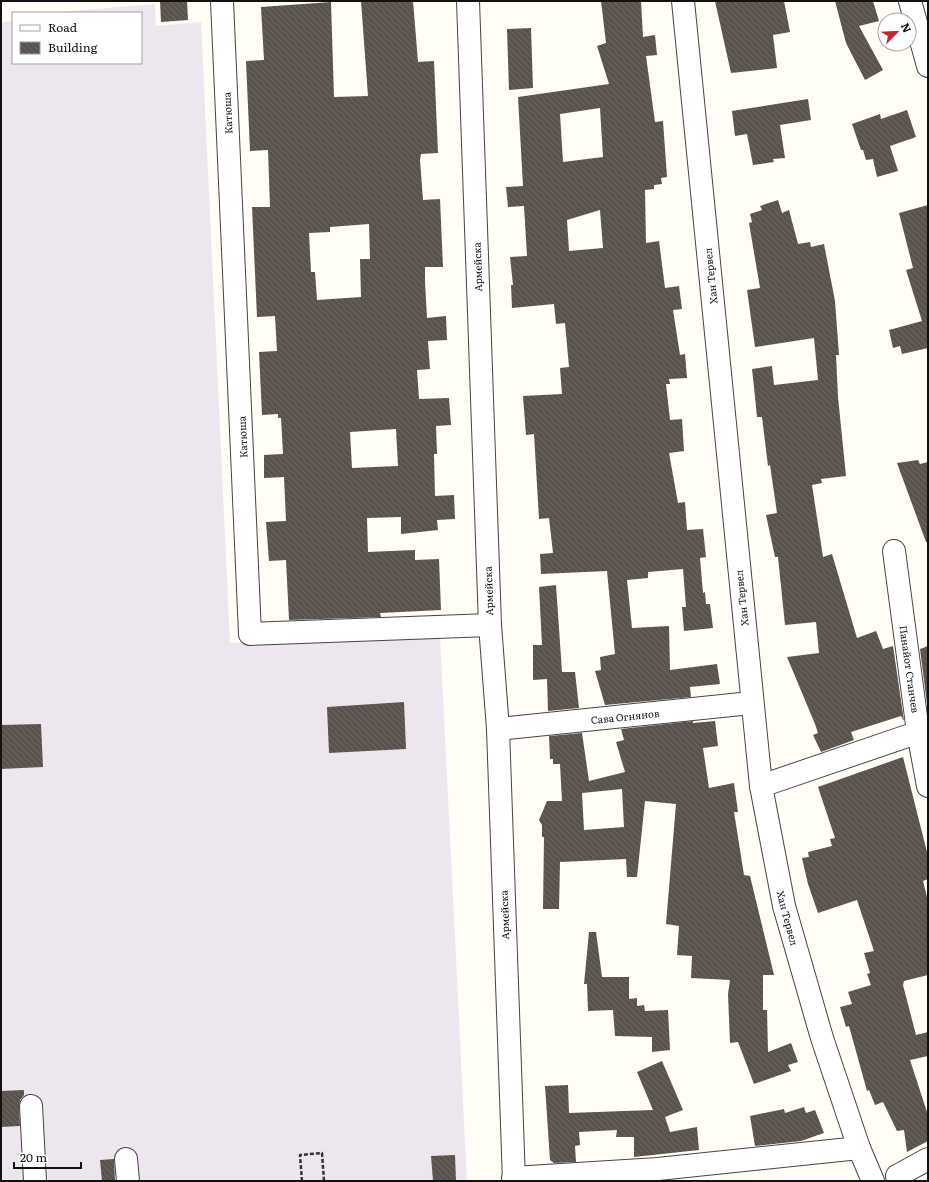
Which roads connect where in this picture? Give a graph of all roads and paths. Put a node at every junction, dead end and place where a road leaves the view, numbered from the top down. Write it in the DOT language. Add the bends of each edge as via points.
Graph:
graph roads {
  1 [pos="222,1"];
  2 [pos="468,1"];
  3 [pos="683,1"];
  4 [pos="910,1"];
  5 [pos="928,66"];
  6 [pos="894,552"];
  7 [pos="490,625"];
  8 [pos="752,703"];
  9 [pos="498,729"];
  10 [pos="923,730"];
  11 [pos="761,786"];
  12 [pos="928,786"];
  13 [pos="31,1106"];
  14 [pos="858,1148"];
  15 [pos="126,1159"];
  16 [pos="928,1160"];
  17 [pos="897,1176"];
  18 [pos="514,1180"];
  19 [pos="35,1181"];
  20 [pos="128,1181"];
  21 [pos="302,1181"];
  22 [pos="324,1181"];
  23 [pos="873,1181"];
  1 -- 7 [label="street, Катюша" via="250,634"];
  2 -- 7 [label="street, Армейска"];
  3 -- 8 [label="street, Хан Тервел"];
  4 -- 5 [label="street"];
  6 -- 10 [label="street, Панайот Станчев"];
  7 -- 9 [label="street, Армейска"];
  8 -- 9 [label="street, Сава Огнянов"];
  8 -- 11 [label="street, Хан Тервел"];
  9 -- 18 [label="street, Армейска"];
  10 -- 11 [label="street"];
  10 -- 12 [label="street, Панайот Станчев"];
  11 -- 14 [label="street, Хан Тервел" via="784,906 822,1038"];
  13 -- 19 [label="street"];
  14 -- 18 [label="street" via="665,1169"];
  14 -- 23 [label="street, Хан Тервел"];
  15 -- 20 [label="street"];
  16 -- 17 [label="street"];
  21 -- 22 [label="path" via="300,1155 322,1153"];
}
